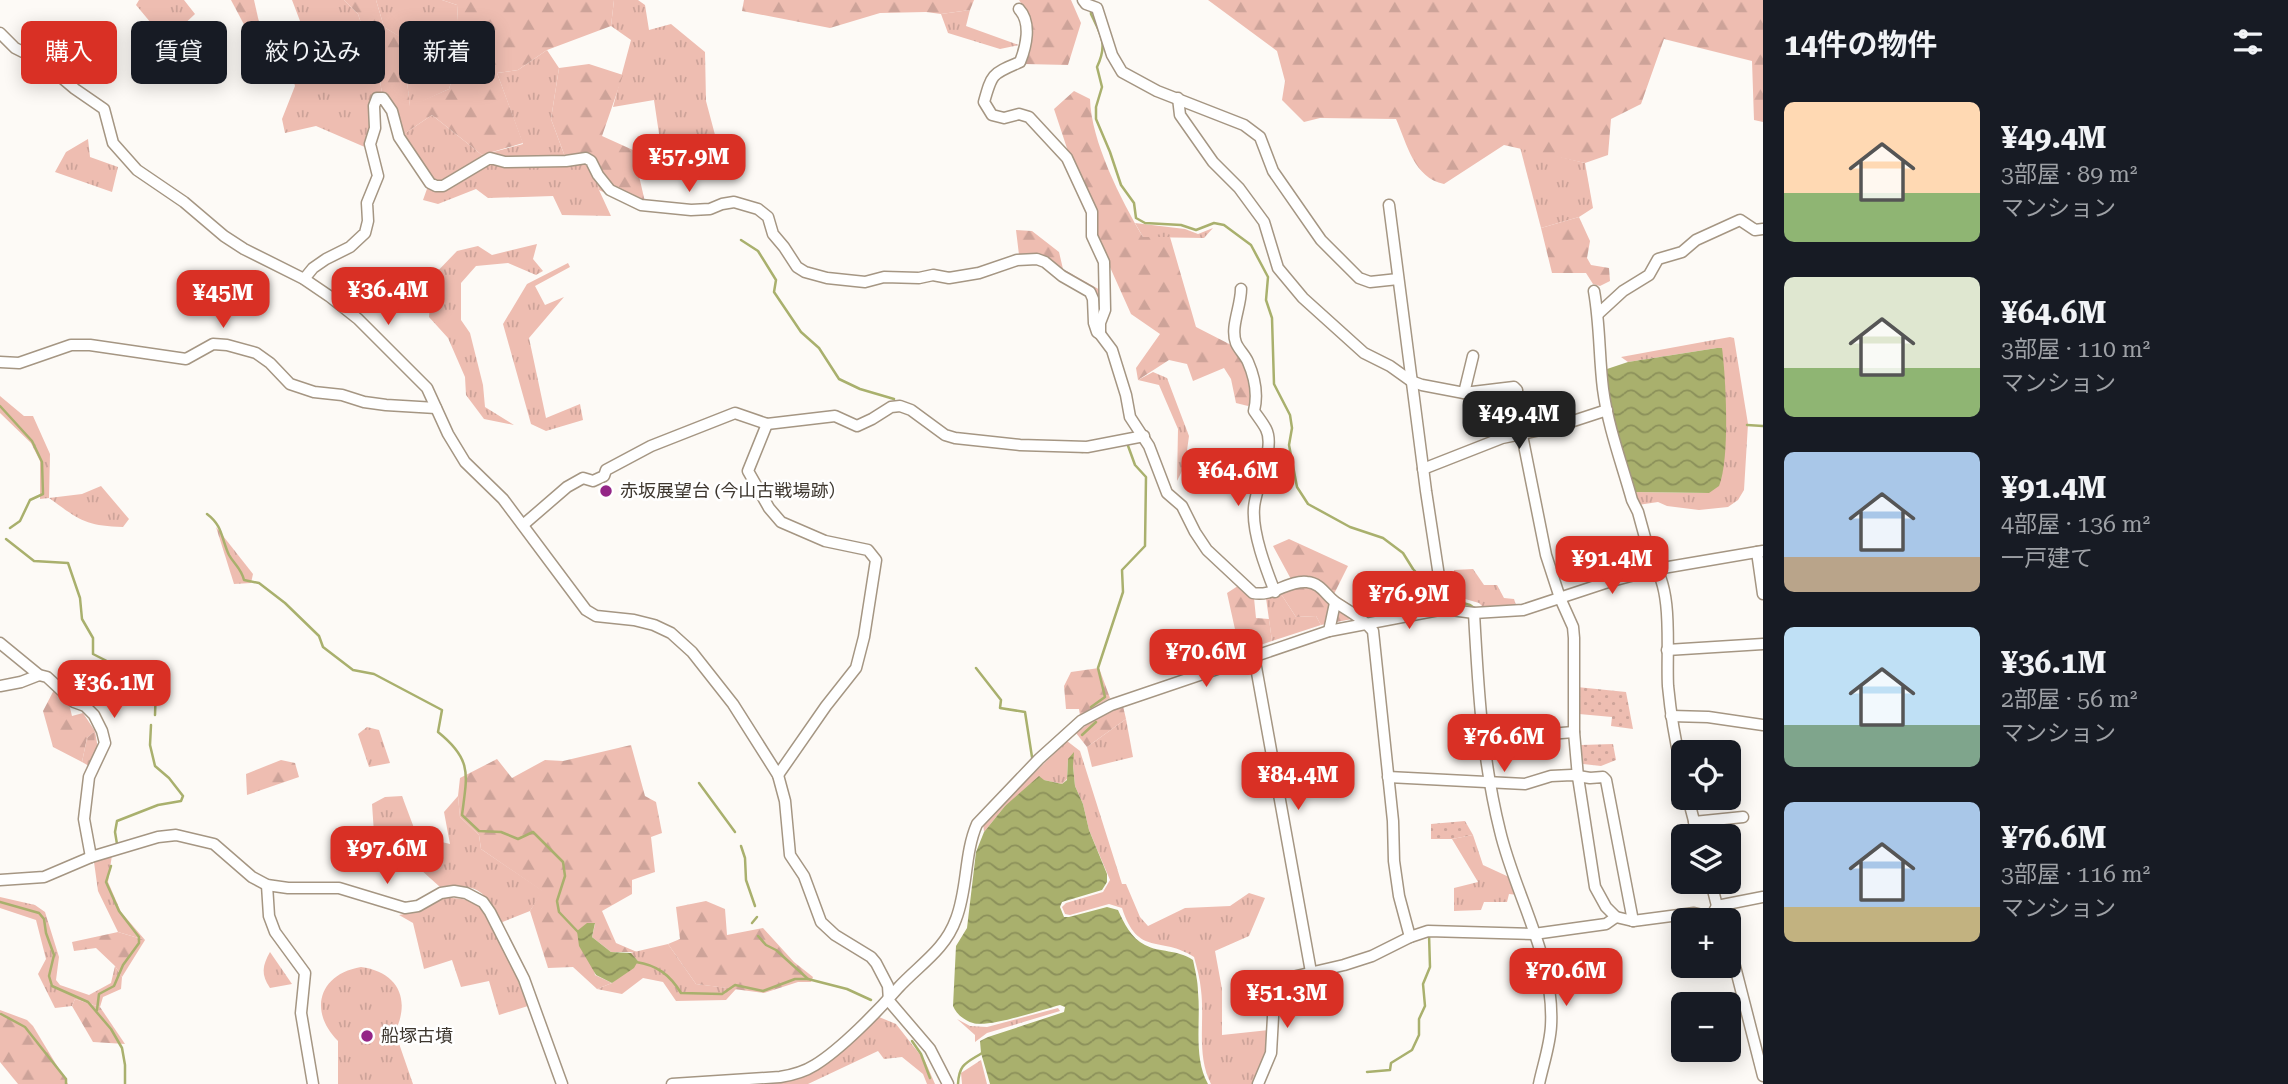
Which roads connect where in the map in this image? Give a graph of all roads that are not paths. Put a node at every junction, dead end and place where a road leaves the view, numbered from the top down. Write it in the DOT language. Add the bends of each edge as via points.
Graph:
graph roads {
  1 [pos="1084,2"];
  2 [pos="1019,9"];
  3 [pos="0,33"];
  4 [pos="1178,98"];
  5 [pos="1389,205"];
  6 [pos="1763,229"];
  7 [pos="304,279"];
  8 [pos="1398,279"];
  9 [pos="1241,289"];
  10 [pos="1594,291"];
  11 [pos="1598,314"];
  12 [pos="1100,334"];
  13 [pos="1473,356"];
  14 [pos="0,362"];
  15 [pos="1411,382"];
  16 [pos="1464,393"];
  17 [pos="436,408"];
  18 [pos="1607,410"];
  19 [pos="767,424"];
  20 [pos="1522,435"];
  21 [pos="1144,436"];
  22 [pos="1423,469"];
  23 [pos="523,526"];
  24 [pos="1760,552"];
  25 [pos="1657,569"];
  26 [pos="1275,592"];
  27 [pos="1763,594"];
  28 [pos="1560,598"];
  29 [pos="1335,603"];
  30 [pos="1444,606"];
  31 [pos="1479,613"];
  32 [pos="1368,624"];
  33 [pos="1329,631"];
  34 [pos="0,643"];
  35 [pos="1763,643"];
  36 [pos="1667,650"];
  37 [pos="1254,656"];
  38 [pos="39,675"];
  39 [pos="0,686"];
  40 [pos="1671,716"];
  41 [pos="1763,725"];
  42 [pos="1574,733"];
  43 [pos="1524,736"];
  44 [pos="1676,740"];
  45 [pos="778,775"];
  46 [pos="1388,777"];
  47 [pos="1578,777"];
  48 [pos="1494,784"];
  49 [pos="1691,810"];
  50 [pos="1743,817"];
  51 [pos="1694,822"];
  52 [pos="91,857"];
  53 [pos="0,880"];
  54 [pos="267,885"];
  55 [pos="1714,894"];
  56 [pos="1763,897"];
  57 [pos="1717,906"];
  58 [pos="1671,916"];
  59 [pos="1616,917"];
  60 [pos="1633,921"];
  61 [pos="1539,933"];
  62 [pos="1410,937"];
  63 [pos="1311,972"];
  64 [pos="1738,978"];
  65 [pos="889,1001"];
  66 [pos="1763,1076"];
  67 [pos="313,1084"];
  68 [pos="562,1084"];
  69 [pos="672,1084"];
  70 [pos="948,1084"];
  71 [pos="1258,1084"];
  72 [pos="1539,1084"];
  1 -- 4 [label="street" via="1097,8 1122,72"];
  2 -- 12 [label="street" via="1024,14 1027,45 1020,62 995,73 984,102 992,115 1029,117 1067,158 1092,212 1092,236 1104,262 1105,310"];
  3 -- 7 [label="street" via="104,108 114,143 137,170 224,236"];
  4 -- 8 [label="street" via="1244,125 1260,137 1273,172 1321,240 1359,278 1370,282"];
  4 -- 15 [label="street" via="1180,115 1264,222 1278,268 1303,298 1364,354"];
  5 -- 8 [label="street"];
  6 -- 11 [label="street" via="1755,230 1740,220 1696,240 1682,252 1658,259 1649,275"];
  7 -- 12 [label="street" via="366,233 367,203 378,176 370,144 377,97 392,111 399,136 436,186 490,158 505,162 586,158 610,190 641,205 691,210 733,202 758,209 768,217 773,234 797,267 827,278 864,282 884,277 949,278 1037,259 1090,292"];
  7 -- 17 [label="street" via="366,326 426,388"];
  8 -- 15 [label="street"];
  9 -- 26 [label="street" via="1234,325 1236,343 1248,362 1258,397 1254,411 1268,431 1254,515 1262,558"];
  10 -- 11 [label="street"];
  11 -- 18 [label="street"];
  12 -- 21 [label="street" via="1112,350 1130,417"];
  13 -- 16 [label="street"];
  14 -- 17 [label="street" via="19,363 71,345 187,359 213,344 227,345 256,353 290,384 314,392 386,405"];
  15 -- 16 [label="street"];
  15 -- 22 [label="street"];
  16 -- 20 [label="street" via="1514,387"];
  17 -- 23 [label="street" via="465,462"];
  18 -- 20 [label="street"];
  18 -- 25 [label="street"];
  19 -- 21 [label="street" via="835,416 857,426 900,406 945,435 1020,446 1087,447"];
  19 -- 23 [label="street" via="735,414 651,446 606,470 604,476 593,481 583,478 567,487"];
  19 -- 45 [label="street" via="748,471 769,508 781,522 825,541 867,550 876,560 856,668"];
  20 -- 22 [label="street" via="1502,438"];
  20 -- 28 [label="street" via="1546,555"];
  21 -- 26 [label="street" via="1167,493 1182,506 1207,550 1254,593"];
  22 -- 30 [label="street"];
  23 -- 45 [label="street" via="586,610 596,617 654,625 671,633 692,653 733,704"];
  24 -- 25 [label="street"];
  24 -- 27 [label="street"];
  25 -- 28 [label="street"];
  25 -- 36 [label="street" via="1668,610"];
  26 -- 29 [label="street" via="1307,582 1329,593"];
  28 -- 31 [label="street" via="1523,610"];
  28 -- 42 [label="street" via="1573,627"];
  29 -- 32 [label="street"];
  29 -- 33 [label="street"];
  30 -- 31 [label="street"];
  30 -- 32 [label="street"];
  31 -- 48 [label="street" via="1481,723"];
  32 -- 33 [label="street"];
  32 -- 46 [label="street" via="1373,631"];
  33 -- 37 [label="street"];
  34 -- 38 [label="street"];
  35 -- 36 [label="street"];
  36 -- 40 [label="street"];
  37 -- 63 [label="street"];
  37 -- 65 [label="street" via="1111,705 1081,721 1040,759 977,824 956,920 934,955"];
  38 -- 39 [label="street"];
  38 -- 52 [label="street" via="85,706 102,731 105,743 89,777 84,819"];
  40 -- 41 [label="street"];
  40 -- 44 [label="street"];
  42 -- 43 [label="street"];
  42 -- 47 [label="street"];
  45 -- 65 [label="street" via="790,855 804,876 821,922 871,957 888,986"];
  46 -- 48 [label="street"];
  46 -- 62 [label="street" via="1394,861"];
  47 -- 48 [label="street" via="1551,776 1525,785"];
  47 -- 59 [label="street" via="1595,887"];
  47 -- 60 [label="street" via="1606,780"];
  48 -- 61 [label="street" via="1514,880"];
  49 -- 51 [label="street"];
  50 -- 51 [label="street"];
  52 -- 53 [label="street" via="44,877"];
  52 -- 54 [label="street" via="176,835 214,844"];
  54 -- 67 [label="street" via="275,932 305,973 302,1013"];
  54 -- 68 [label="street" via="339,888 405,908 454,891 483,902 524,979"];
  55 -- 57 [label="street"];
  56 -- 57 [label="street"];
  58 -- 60 [label="street"];
  59 -- 60 [label="street"];
  59 -- 61 [label="street" via="1605,924"];
  61 -- 62 [label="street" via="1428,932"];
  61 -- 72 [label="street" via="1551,1028"];
  62 -- 63 [label="street" via="1372,956"];
  63 -- 71 [label="street" via="1275,981 1271,1053"];
  64 -- 66 [label="street"];
  65 -- 69 [label="street" via="807,1070 780,1077"];
  65 -- 70 [label="street" via="930,1049"];
}
